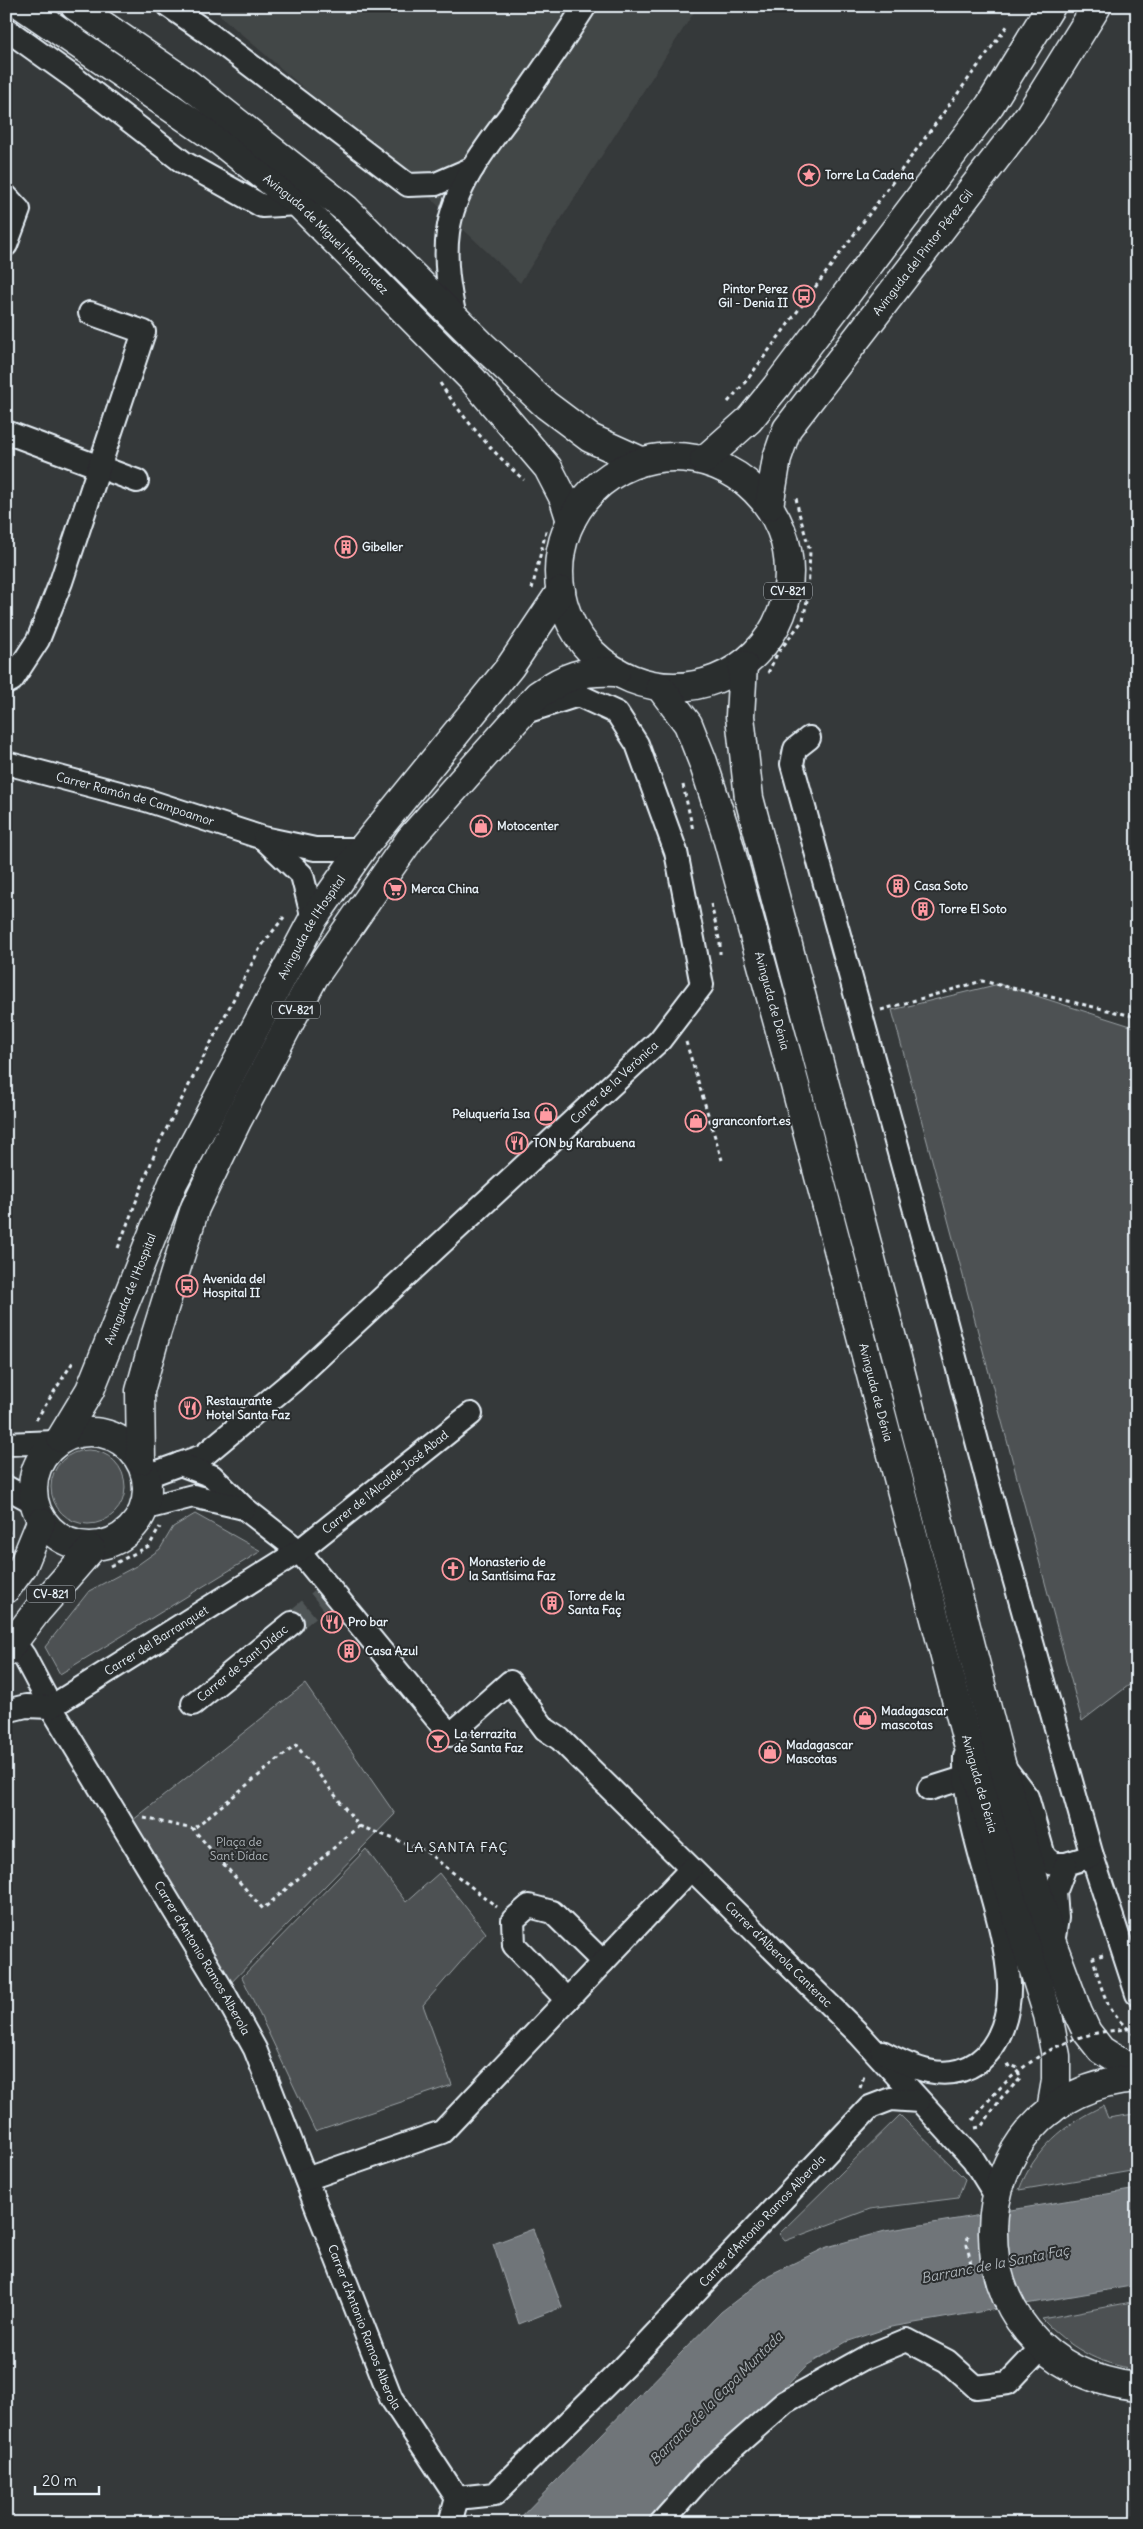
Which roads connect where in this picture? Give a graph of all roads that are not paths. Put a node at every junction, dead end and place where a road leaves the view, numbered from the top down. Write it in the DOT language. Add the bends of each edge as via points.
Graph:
graph roads {
  1 [pos="23,6"];
  2 [pos="75,6"];
  3 [pos="169,6"];
  4 [pos="585,6"];
  5 [pos="1051,6"];
  6 [pos="1098,6"];
  7 [pos="6,29"];
  8 [pos="473,168"];
  9 [pos="6,196"];
  10 [pos="299,204"];
  11 [pos="6,244"];
  12 [pos="90,313"];
  13 [pos="455,318"];
  14 [pos="6,432"];
  15 [pos="704,460"];
  16 [pos="641,461"];
  17 [pos="99,467"];
  18 [pos="137,481"];
  19 [pos="770,506"];
  20 [pos="559,522"];
  21 [pos="561,591"];
  22 [pos="755,671"];
  23 [pos="616,672"];
  24 [pos="6,683"];
  25 [pos="660,687"];
  26 [pos="522,713"];
  27 [pos="809,738"];
  28 [pos="6,763"];
  29 [pos="263,838"];
  30 [pos="362,849"];
  31 [pos="313,919"];
  32 [pos="471,1414"];
  33 [pos="58,1440"];
  34 [pos="6,1444"];
  35 [pos="180,1464"];
  36 [pos="144,1468"];
  37 [pos="6,1486"];
  38 [pos="146,1508"];
  39 [pos="244,1508"];
  40 [pos="37,1512"];
  41 [pos="90,1549"];
  42 [pos="303,1555"];
  43 [pos="6,1588"];
  44 [pos="292,1623"];
  45 [pos="10,1647"];
  46 [pos="193,1704"];
  47 [pos="51,1707"];
  48 [pos="6,1711"];
  49 [pos="965,1733"];
  50 [pos="1001,1763"];
  51 [pos="964,1778"];
  52 [pos="929,1789"];
  53 [pos="1092,1856"];
  54 [pos="1066,1864"];
  55 [pos="691,1869"];
  56 [pos="1052,1943"];
  57 [pos="603,1962"];
  58 [pos="1137,1994"];
  59 [pos="567,2000"];
  60 [pos="869,2044"];
  61 [pos="1137,2072"];
  62 [pos="1137,2079"];
  63 [pos="919,2101"];
  64 [pos="870,2107"];
  65 [pos="1051,2110"];
  66 [pos="306,2179"];
  67 [pos="995,2200"];
  68 [pos="1042,2347"];
  69 [pos="1137,2387"];
  70 [pos="457,2498"];
  71 [pos="450,2523"];
  72 [pos="661,2523"];
  1 -- 10 [label="main road, Avinguda de Miguel Hernández" via="221,142"];
  2 -- 13 [label="main road" via="187,83 346,209"];
  3 -- 8 [label="street" via="208,32 408,185 436,184"];
  4 -- 8 [label="street"];
  5 -- 15 [label="main road" via="990,105 776,387 749,420"];
  6 -- 19 [label="main road, Avinguda del Pintor Pérez Gil" via="1030,114 787,429 777,458"];
  7 -- 10 [label="street" via="183,162 262,206"];
  8 -- 13 [label="street" via="456,204 448,231 446,274"];
  9 -- 11 [label="street" via="19,210"];
  10 -- 20 [label="main road, Avinguda de Miguel Hernández" via="473,380 548,468 564,499"];
  12 -- 17 [label="street" via="144,332"];
  13 -- 16 [label="main road" via="546,405 590,438"];
  14 -- 17 [label="street"];
  15 -- 16 [label="main road, CV-821" via="676,456"];
  15 -- 19 [label="main road, CV-821" via="730,470 752,486"];
  16 -- 20 [label="main road, CV-821" via="600,483"];
  17 -- 18 [label="street"];
  17 -- 24 [label="street" via="38,640 12,680"];
  19 -- 22 [label="main road, CV-821" via="783,532 789,562 788,591 780,619 764,645"];
  20 -- 21 [label="main road, CV-821" via="563,543 559,567"];
  21 -- 23 [label="main road, CV-821" via="571,623 590,651"];
  21 -- 30 [label="main road, Avinguda de l'Hospital / CV-821" via="510,667"];
  22 -- 25 [label="main road, CV-821" via="728,674 695,686"];
  22 -- 50 [label="main road" via="740,716 749,798"];
  23 -- 25 [label="main road, CV-821"];
  23 -- 26 [label="main road, CV-821" via="590,670 560,680"];
  25 -- 49 [label="main road, Avinguda de Dénia" via="688,724 725,830"];
  26 -- 35 [label="street, Carrer de la Verònica" via="578,695 617,713 637,744 676,852 702,986 660,1040 301,1373 203,1456"];
  26 -- 36 [label="main road, CV-821" via="410,839 320,968 237,1122 195,1208 140,1391"];
  27 -- 53 [label="street" via="795,749 792,764"];
  28 -- 29 [label="street, Carrer Ramón de Campoamor" via="146,800"];
  29 -- 30 [label="street, Carrer Ramón de Campoamor" via="315,849"];
  29 -- 31 [label="street, Carrer Ramón de Campoamor" via="302,875"];
  30 -- 31 [label="main road, Avinguda de l'Hospital / CV-821"];
  31 -- 33 [label="main road, Avinguda de l'Hospital / CV-821" via="172,1183 90,1390"];
  32 -- 42 [label="street, Carrer de l'Alcalde José Abad"];
  33 -- 34 [label="street"];
  33 -- 36 [label="main road" via="85,1431 106,1433 125,1442"];
  33 -- 40 [label="main road, CV-821" via="36,1467"];
  35 -- 36 [label="street, Carrer de la Verònica"];
  35 -- 39 [label="street" via="212,1476"];
  36 -- 38 [label="main road, CV-821"];
  37 -- 40 [label="street"];
  38 -- 39 [label="street" via="193,1496"];
  38 -- 41 [label="main road" via="122,1539"];
  39 -- 42 [label="street"];
  40 -- 41 [label="main road" via="58,1539"];
  40 -- 43 [label="main road, CV-821" via="23,1566"];
  41 -- 45 [label="main road, CV-821" via="36,1611"];
  42 -- 47 [label="street, Carrer del Barranquet"];
  42 -- 55 [label="street, Carrer d'Alberola Canterac" via="450,1735 510,1682 545,1730 560,1739"];
  44 -- 46 [label="street, Carrer de Sant Dídac"];
  45 -- 47 [label="street, Carrer d'Antonio Ramos Alberola" via="24,1656"];
  47 -- 48 [label="street" via="26,1706"];
  47 -- 66 [label="street, Carrer d'Antonio Ramos Alberola" via="255,2049"];
  49 -- 51 [label="street"];
  49 -- 65 [label="main road, Avinguda de Dénia" via="1048,2015 1056,2056"];
  50 -- 54 [label="street" via="1027,1797 1044,1856 1053,1864"];
  50 -- 56 [label="main road"];
  51 -- 52 [label="street"];
  51 -- 60 [label="street" via="1007,1961 1009,1986 1000,2035 989,2054 952,2073 932,2073 906,2065"];
  53 -- 54 [label="street"];
  53 -- 58 [label="street"];
  54 -- 56 [label="street" via="1055,1893 1057,1918"];
  55 -- 57 [label="street"];
  55 -- 60 [label="street, Carrer d'Alberola Canterac"];
  56 -- 61 [label="main road" via="1087,2032 1101,2050"];
  57 -- 59 [label="street"];
  57 -- 59 [label="street" via="552,1912 530,1906 514,1920 514,1945"];
  59 -- 66 [label="street" via="442,2132"];
  60 -- 63 [label="street, Carrer d'Alberola Canterac"];
  60 -- 64 [label="street, Carrer d'Antonio Ramos Alberola" via="878,2065 880,2084"];
  62 -- 65 [label="main road" via="1107,2083 1087,2090"];
  63 -- 64 [label="street, Carrer d'Antonio Ramos Alberola" via="891,2099"];
  63 -- 67 [label="street, Carrer d'Alberola Canterac" via="973,2159"];
  64 -- 70 [label="street, Carrer d'Antonio Ramos Alberola" via="624,2367 495,2494"];
  65 -- 67 [label="main road" via="1017,2148 1004,2171"];
  66 -- 70 [label="street, Carrer d'Antonio Ramos Alberola" via="391,2398"];
  67 -- 68 [label="main road" via="992,2227 994,2258 1005,2296 1016,2317"];
  68 -- 69 [label="main road" via="1064,2364 1089,2376"];
  68 -- 72 [label="street" via="1008,2383 976,2387 947,2361 907,2340 866,2357 785,2402 710,2468"];
  70 -- 71 [label="street"];
}
